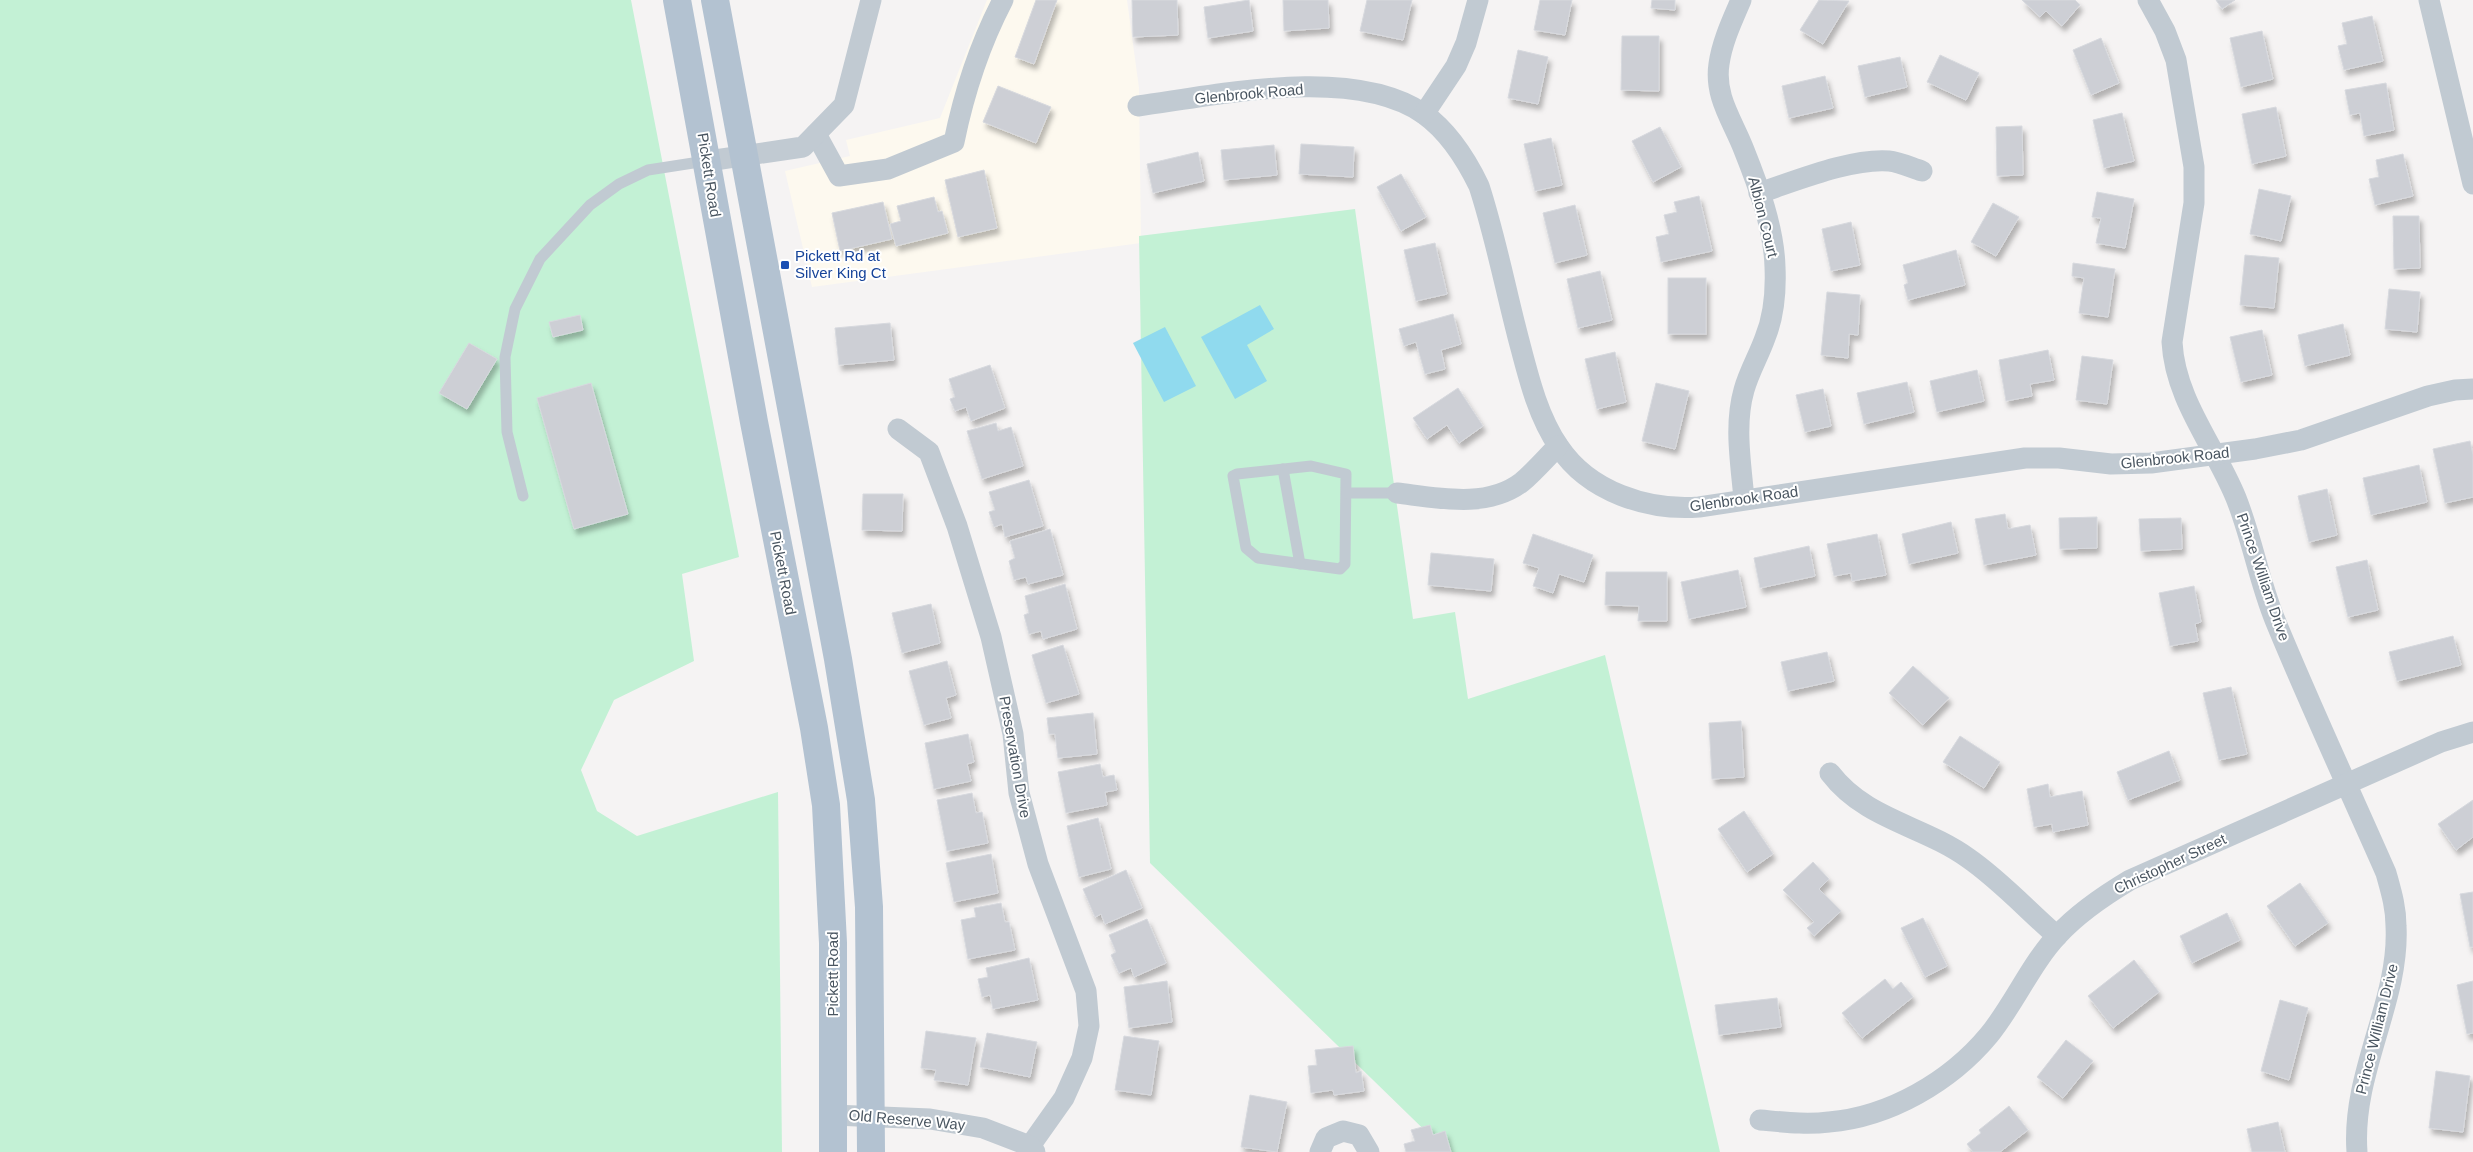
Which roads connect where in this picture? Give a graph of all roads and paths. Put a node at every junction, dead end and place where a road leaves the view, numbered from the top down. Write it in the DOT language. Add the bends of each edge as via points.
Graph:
graph roads {
  1 [pos="677,0"];
  2 [pos="715,0"];
  3 [pos="871,0"];
  4 [pos="1003,0"];
  5 [pos="1478,0"];
  6 [pos="1741,0"];
  7 [pos="2148,0"];
  8 [pos="2429,0"];
  9 [pos="1138,106"];
  10 [pos="1424,114"];
  11 [pos="816,134"];
  12 [pos="743,157"];
  13 [pos="708,161"];
  14 [pos="1922,171"];
  15 [pos="2473,184"];
  16 [pos="1759,193"];
  17 [pos="2473,388"];
  18 [pos="898,429"];
  19 [pos="1558,446"];
  20 [pos="2215,454"];
  21 [pos="1282,469"];
  22 [pos="1348,492"];
  23 [pos="1397,493"];
  24 [pos="523,496"];
  25 [pos="1744,499"];
  26 [pos="1300,564"];
  27 [pos="2473,732"];
  28 [pos="1830,773"];
  29 [pos="2347,784"];
  30 [pos="2057,936"];
  31 [pos="833,1115"];
  32 [pos="870,1115"];
  33 [pos="1760,1120"];
  34 [pos="1032,1149"];
  35 [pos="833,1152"];
  36 [pos="870,1152"];
  37 [pos="1320,1152"];
  38 [pos="1369,1152"];
  39 [pos="2357,1152"];
  1 -- 13 [label="main road, Pickett Road"];
  2 -- 12 [label="main road"];
  3 -- 11 [label="street" via="844,105"];
  4 -- 11 [label="street" via="962,102 954,142 888,169 839,176"];
  5 -- 10 [label="street" via="1466,44 1456,66"];
  6 -- 16 [label="street, Albion Court" via="1723,43 1718,66 1719,85 1723,105 1744,149"];
  7 -- 20 [label="street, Prince William Drive" via="2176,60 2194,167 2194,203 2173,329 2173,359 2179,382"];
  8 -- 15 [label="street"];
  9 -- 10 [label="street, Glenbrook Road" via="1266,89 1332,88 1360,90 1387,97"];
  10 -- 19 [label="street, Glenbrook Road" via="1466,161 1478,186 1533,391 1545,424"];
  11 -- 12 [label="street" via="803,147"];
  12 -- 13 [label="street"];
  12 -- 32 [label="main road" via="838,660 861,800 869,908"];
  13 -- 24 [label="lane" via="648,170 619,184 590,205 540,259 515,309 505,357 508,432"];
  13 -- 31 [label="main road, Pickett Road" via="716,220 826,804 833,943"];
  14 -- 16 [label="street" via="1890,161 1867,162"];
  16 -- 25 [label="street, Albion Court" via="1775,266 1774,306 1770,326 1748,377 1741,405 1739,432"];
  17 -- 20 [label="street, Glenbrook Road" via="2428,396 2301,440"];
  18 -- 34 [label="street, Preservation Drive" via="929,452 957,526 991,637 1013,734 1018,794 1038,864 1086,991 1090,1026 1082,1058 1064,1098"];
  19 -- 23 [label="street" via="1521,482 1495,496 1441,499"];
  19 -- 25 [label="street, Glenbrook Road" via="1584,473 1610,491 1640,502 1686,508"];
  20 -- 25 [label="street, Glenbrook Road" via="2151,463 2111,464 2025,458"];
  20 -- 29 [label="street, Prince William Drive" via="2247,527 2274,618"];
  21 -- 22 [label="lane" via="1311,466 1346,474"];
  21 -- 26 [label="lane"];
  21 -- 26 [label="lane" via="1233,476 1246,548 1258,558"];
  22 -- 23 [label="lane"];
  22 -- 26 [label="lane" via="1345,564 1340,569"];
  27 -- 29 [label="street, Christopher Street" via="2441,742"];
  28 -- 30 [label="street" via="1852,797 1872,811 1935,838 1967,857"];
  29 -- 30 [label="street, Christopher Street" via="2130,880 2085,911"];
  29 -- 39 [label="street, Prince William Drive" via="2386,873 2397,927 2390,982 2364,1078 2357,1118"];
  30 -- 33 [label="street, Christopher Street" via="1989,1035 1962,1063 1928,1088 1889,1107 1843,1121 1798,1124"];
  31 -- 32 [label="street, Old Reserve Way"];
  31 -- 35 [label="main road, Pickett Road"];
  32 -- 34 [label="street, Old Reserve Way" via="930,1119 983,1128"];
  32 -- 36 [label="main road"];
  37 -- 38 [label="street" via="1326,1138 1343,1131 1359,1135"];
}
